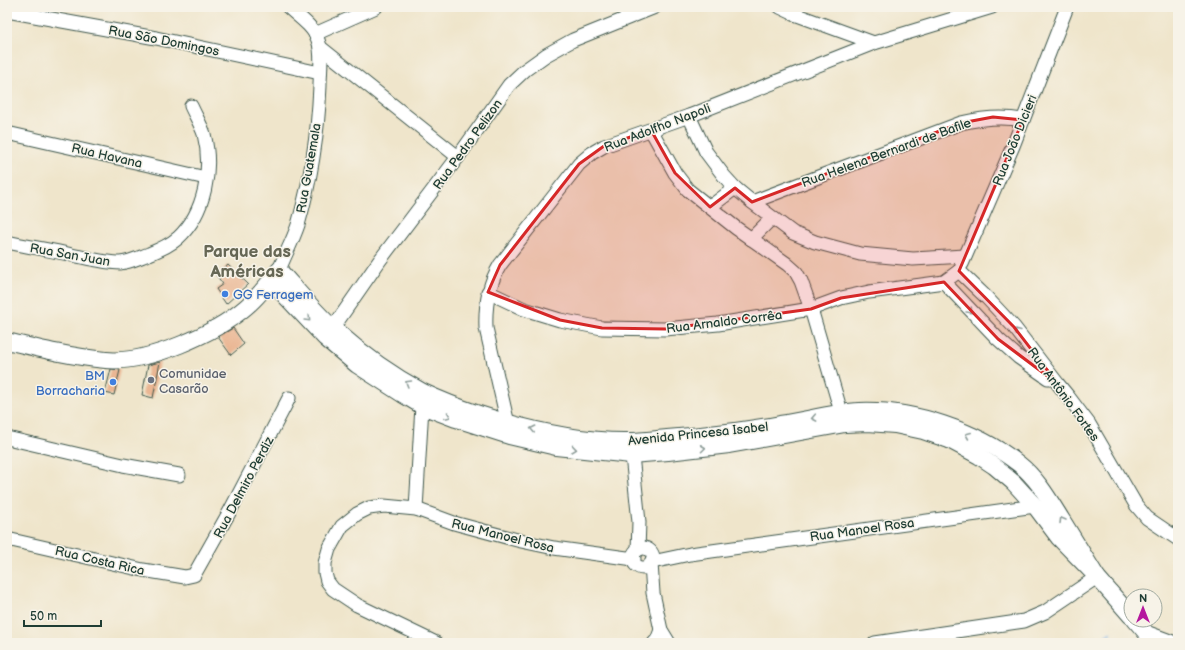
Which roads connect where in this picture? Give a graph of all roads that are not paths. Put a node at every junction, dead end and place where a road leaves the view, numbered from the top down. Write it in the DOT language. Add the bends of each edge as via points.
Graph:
graph roads {
  1 [pos="288,7"];
  2 [pos="376,7"];
  3 [pos="655,7"];
  4 [pos="780,7"];
  5 [pos="992,7"];
  6 [pos="1067,7"];
  7 [pos="7,11"];
  8 [pos="312,30"];
  9 [pos="874,43"];
  10 [pos="320,47"];
  11 [pos="320,73"];
  12 [pos="191,106"];
  13 [pos="689,116"];
  14 [pos="1023,120"];
  15 [pos="651,130"];
  16 [pos="7,134"];
  17 [pos="458,157"];
  18 [pos="206,178"];
  19 [pos="735,188"];
  20 [pos="752,202"];
  21 [pos="710,208"];
  22 [pos="772,218"];
  23 [pos="751,239"];
  24 [pos="7,242"];
  25 [pos="965,256"];
  26 [pos="959,271"];
  27 [pos="275,276"];
  28 [pos="944,282"];
  29 [pos="488,292"];
  30 [pos="810,309"];
  31 [pos="329,333"];
  32 [pos="7,341"];
  33 [pos="1058,384"];
  34 [pos="289,398"];
  35 [pos="422,406"];
  36 [pos="843,418"];
  37 [pos="508,424"];
  38 [pos="7,438"];
  39 [pos="631,448"];
  40 [pos="179,475"];
  41 [pos="1035,506"];
  42 [pos="416,509"];
  43 [pos="7,539"];
  44 [pos="1178,539"];
  45 [pos="644,557"];
  46 [pos="194,575"];
  47 [pos="1097,577"];
  48 [pos="1123,607"];
  49 [pos="1140,628"];
  50 [pos="661,630"];
  51 [pos="1147,638"];
  52 [pos="436,643"];
  53 [pos="654,643"];
  54 [pos="669,643"];
  55 [pos="875,643"];
  56 [pos="1171,643"];
  1 -- 8 [label="street"];
  2 -- 8 [label="street"];
  3 -- 17 [label="street, Rua Pedro Pelizon" via="574,40 525,70 509,86"];
  4 -- 9 [label="street"];
  5 -- 9 [label="street, Rua Adolfho Napoli"];
  6 -- 14 [label="street, Rua João Dicieri"];
  7 -- 11 [label="street, Rua São Domingos" via="156,38"];
  8 -- 10 [label="street, Rua Guatemala"];
  9 -- 13 [label="street, Rua Adolfho Napoli"];
  10 -- 11 [label="street, Rua Guatemala"];
  10 -- 17 [label="street"];
  11 -- 27 [label="street, Rua Guatemala" via="319,107 306,194 297,226"];
  12 -- 18 [label="street, Rua San Juan" via="206,146"];
  13 -- 15 [label="street, Rua Adolfho Napoli"];
  13 -- 19 [label="street" via="706,152"];
  14 -- 20 [label="street, Rua Helena Bernardi de Bafile" via="993,117 961,123"];
  14 -- 25 [label="street, Rua João Dicieri"];
  15 -- 21 [label="street" via="675,173 688,190"];
  15 -- 29 [label="street, Rua Adolfho Napoli" via="604,146 580,164 500,266"];
  16 -- 18 [label="street, Rua Havana"];
  17 -- 31 [label="street, Rua Pedro Pelizon" via="380,260"];
  18 -- 24 [label="street, Rua San Juan" via="201,204 186,229 160,250 135,259 120,263"];
  19 -- 20 [label="street"];
  19 -- 21 [label="street"];
  20 -- 22 [label="street"];
  21 -- 23 [label="street"];
  22 -- 23 [label="street"];
  22 -- 25 [label="street" via="815,242 860,254 913,259"];
  23 -- 30 [label="street" via="796,272"];
  25 -- 26 [label="street, Rua João Dicieri"];
  26 -- 28 [label="street, Rua Arnaldo Corrêa"];
  33 -- 26 [label="street, Rua Antônio Fortes, one-way" via="1014,327"];
  27 -- 31 [label="main road, Avenida Princesa Isabel"];
  27 -- 32 [label="main road, Rua Guatemala" via="246,307 218,327 188,342 147,356 107,360"];
  28 -- 30 [label="street, Rua Arnaldo Corrêa" via="869,292"];
  28 -- 33 [label="street, one-way" via="1018,357"];
  29 -- 30 [label="street, Rua Arnaldo Corrêa" via="524,309 560,320 602,328 664,329 718,324"];
  29 -- 37 [label="street, Rua Adolfho Napoli" via="486,328"];
  30 -- 36 [label="street"];
  31 -- 35 [label="main road, Avenida Princesa Isabel" via="358,365"];
  37 -- 31 [label="main road, Avenida Princesa Isabel, one-way" via="450,404 420,390"];
  33 -- 44 [label="street, Rua Antônio Fortes" via="1088,424 1136,505 1147,518"];
  34 -- 46 [label="street, Rua Delmiro Perdiz"];
  35 -- 39 [label="main road, Avenida Princesa Isabel, one-way" via="509,436 556,446"];
  35 -- 42 [label="street"];
  36 -- 39 [label="main road, Avenida Princesa Isabel" via="729,446"];
  36 -- 41 [label="main road, Avenida Princesa Isabel" via="895,425 949,440 994,466"];
  47 -- 36 [label="main road, Avenida Princesa Isabel, one-way" via="1044,491 1021,465 1000,451 965,433 913,416 861,411"];
  39 -- 37 [label="main road, Avenida Princesa Isabel, one-way"];
  38 -- 40 [label="street"];
  39 -- 45 [label="street"];
  41 -- 45 [label="street, Rua Manoel Rosa" via="690,554"];
  41 -- 47 [label="main road, Avenida Princesa Isabel" via="1059,538"];
  42 -- 45 [label="street, Rua Manoel Rosa" via="454,523 554,548 592,554"];
  42 -- 52 [label="street, Rua Manoel Rosa" via="384,506 356,514 342,526 329,550 325,573 333,589 357,605"];
  43 -- 46 [label="street, Rua Costa Rica" via="144,570 185,577"];
  45 -- 50 [label="street"];
  47 -- 48 [label="main road, Avenida Princesa Isabel"];
  47 -- 55 [label="street" via="1045,612 1024,620"];
  49 -- 51 [label="main road"];
  50 -- 53 [label="street"];
  50 -- 54 [label="street"];
  51 -- 56 [label="main road"];
}
